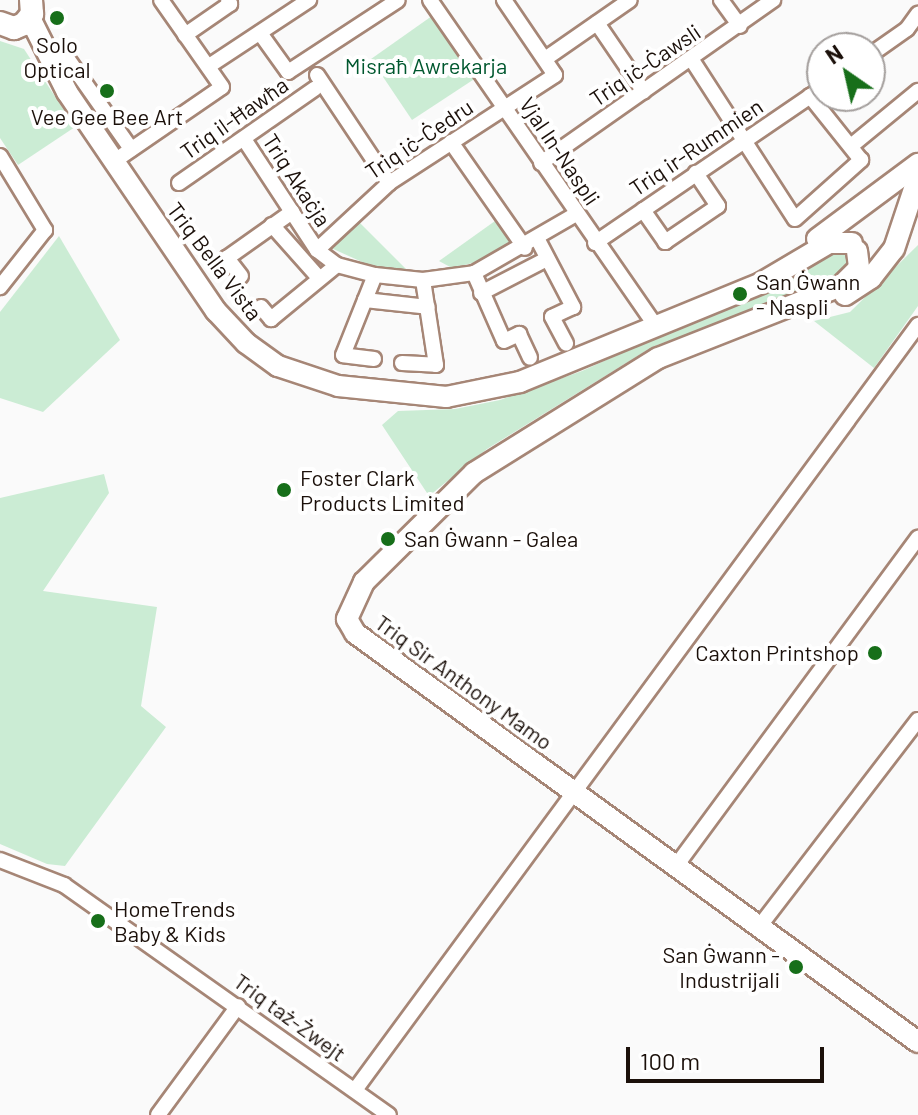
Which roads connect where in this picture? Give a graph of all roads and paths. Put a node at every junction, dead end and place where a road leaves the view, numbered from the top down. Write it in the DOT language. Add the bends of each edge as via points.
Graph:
graph roads {
  1 [pos="161,0"];
  2 [pos="228,0"];
  3 [pos="309,0"];
  4 [pos="398,0"];
  5 [pos="430,0"];
  6 [pos="630,0"];
  7 [pos="721,0"];
  8 [pos="773,0"];
  9 [pos="508,1"];
  10 [pos="918,14"];
  11 [pos="19,17"];
  12 [pos="597,23"];
  13 [pos="740,26"];
  14 [pos="260,33"];
  15 [pos="185,35"];
  16 [pos="886,44"];
  17 [pos="43,48"];
  18 [pos="545,59"];
  19 [pos="692,60"];
  20 [pos="209,66"];
  21 [pos="918,91"];
  22 [pos="644,92"];
  23 [pos="806,99"];
  24 [pos="504,107"];
  25 [pos="829,112"];
  26 [pos="244,139"];
  27 [pos="451,142"];
  28 [pos="744,142"];
  29 [pos="851,146"];
  30 [pos="131,149"];
  31 [pos="0,156"];
  32 [pos="113,162"];
  33 [pos="541,163"];
  34 [pos="918,164"];
  35 [pos="696,173"];
  36 [pos="918,177"];
  37 [pos="179,183"];
  38 [pos="389,183"];
  39 [pos="643,210"];
  40 [pos="862,210"];
  41 [pos="292,212"];
  42 [pos="576,214"];
  43 [pos="272,225"];
  44 [pos="595,243"];
  45 [pos="829,243"];
  46 [pos="531,244"];
  47 [pos="897,244"];
  48 [pos="854,247"];
  49 [pos="317,250"];
  50 [pos="547,259"];
  51 [pos="337,265"];
  52 [pos="474,273"];
  53 [pos="375,275"];
  54 [pos="241,276"];
  55 [pos="319,278"];
  56 [pos="423,280"];
  57 [pos="0,287"];
  58 [pos="739,288"];
  59 [pos="481,293"];
  60 [pos="365,300"];
  61 [pos="261,307"];
  62 [pos="428,307"];
  63 [pos="779,311"];
  64 [pos="655,325"];
  65 [pos="918,325"];
  66 [pos="566,343"];
  67 [pos="530,358"];
  68 [pos="374,359"];
  69 [pos="402,363"];
  70 [pos="918,538"];
  71 [pos="918,720"];
  72 [pos="573,791"];
  73 [pos="0,860"];
  74 [pos="676,866"];
  75 [pos="759,927"];
  76 [pos="238,1006"];
  77 [pos="918,1042"];
  78 [pos="355,1090"];
  79 [pos="158,1115"];
  80 [pos="389,1115"];
  1 -- 15 [label="street"];
  2 -- 15 [label="street" via="230,4"];
  3 -- 14 [label="street"];
  4 -- 14 [label="street" via="288,72"];
  5 -- 24 [label="street, Vjal In-Naspli"];
  6 -- 12 [label="street"];
  7 -- 13 [label="street"];
  8 -- 13 [label="street, Triq iċ-Ċawsli"];
  9 -- 18 [label="street"];
  10 -- 16 [label="street"];
  11 -- 17 [label="main road, Triq Bella Vista"];
  12 -- 18 [label="street"];
  12 -- 22 [label="street"];
  13 -- 19 [label="street, Triq iċ-Ċawsli"];
  14 -- 20 [label="street"];
  15 -- 20 [label="street"];
  17 -- 30 [label="street" via="65,55"];
  17 -- 32 [label="main road, Triq Bella Vista"];
  18 -- 24 [label="street, Triq iċ-Ċedru" via="555,75"];
  19 -- 22 [label="street, Triq iċ-Ċawsli"];
  19 -- 28 [label="street"];
  20 -- 30 [label="street" via="222,87"];
  21 -- 29 [label="street"];
  22 -- 33 [label="street, Triq iċ-Ċawsli"];
  23 -- 28 [label="street, Triq ir-Rummien"];
  24 -- 27 [label="street, Triq iċ-Ċedru"];
  24 -- 33 [label="street, Vjal In-Naspli"];
  25 -- 29 [label="street"];
  26 -- 37 [label="street, Triq il-Ħawħa"];
  26 -- 38 [label="street, Triq il-Ħawħa" via="316,82"];
  26 -- 41 [label="street, Triq Akaċja"];
  27 -- 38 [label="street, Triq iċ-Ċedru"];
  27 -- 46 [label="street"];
  28 -- 29 [label="street" via="795,219 861,160"];
  28 -- 35 [label="street, Triq ir-Rummien"];
  30 -- 32 [label="street"];
  31 -- 57 [label="street" via="45,230"];
  32 -- 64 [label="main road, Triq Bella Vista" via="216,311 246,343 278,366 338,386 446,397 520,382"];
  33 -- 42 [label="street, Vjal In-Naspli"];
  34 -- 40 [label="main road, Triq Bella Vista"];
  35 -- 39 [label="street, Triq ir-Rummien"];
  35 -- 39 [label="street" via="718,206 665,242"];
  36 -- 47 [label="main road"];
  38 -- 49 [label="street, Triq iċ-Ċedru"];
  39 -- 44 [label="street, Triq ir-Rummien"];
  40 -- 45 [label="main road, Triq Bella Vista"];
  40 -- 47 [label="main road" via="892,215"];
  40 -- 48 [label="main road"];
  40 -- 58 [label="main road, Triq Bella Vista"];
  41 -- 43 [label="street"];
  41 -- 49 [label="street, Triq Akaċja"];
  42 -- 44 [label="street, Vjal In-Naspli"];
  42 -- 46 [label="street, Triq Akaċja"];
  43 -- 54 [label="street" via="227,258"];
  43 -- 55 [label="street, Triq Akaċja"];
  44 -- 64 [label="street, Vjal In-Naspli"];
  45 -- 48 [label="main road"];
  45 -- 58 [label="main road, Triq Bella Vista" via="782,272"];
  46 -- 50 [label="street"];
  46 -- 52 [label="street, Triq Akaċja"];
  47 -- 48 [label="main road" via="880,258"];
  47 -- 63 [label="main road, Triq Sir Anthony Mamo" via="871,278 843,296"];
  48 -- 63 [label="main road, Triq Sir Anthony Mamo" via="859,268 841,286"];
  49 -- 51 [label="street, Triq Akaċja"];
  50 -- 59 [label="street"];
  50 -- 66 [label="street" via="573,307 552,317"];
  51 -- 53 [label="street, Triq Akaċja"];
  51 -- 55 [label="street"];
  52 -- 56 [label="street, Triq Akaċja"];
  52 -- 59 [label="street"];
  53 -- 56 [label="street, Triq Akaċja"];
  53 -- 60 [label="street"];
  55 -- 61 [label="street" via="271,319"];
  56 -- 62 [label="street"];
  58 -- 64 [label="main road, Triq Bella Vista"];
  59 -- 67 [label="street" via="504,341 519,334"];
  60 -- 62 [label="street"];
  60 -- 68 [label="street" via="343,355"];
  62 -- 69 [label="street" via="436,365"];
  63 -- 72 [label="main road, Triq Sir Anthony Mamo" via="658,358 474,473 364,582 348,608 355,633"];
  65 -- 72 [label="street"];
  70 -- 74 [label="street"];
  71 -- 75 [label="street"];
  72 -- 74 [label="main road, Triq Sir Anthony Mamo"];
  72 -- 78 [label="street"];
  73 -- 76 [label="street, Triq taż-Żwejt" via="64,885"];
  74 -- 75 [label="main road, Triq Sir Anthony Mamo"];
  75 -- 77 [label="main road, Triq Sir Anthony Mamo"];
  76 -- 78 [label="street, Triq taż-Żwejt"];
  76 -- 79 [label="street"];
  78 -- 80 [label="street, Triq taż-Żwejt"];
}
